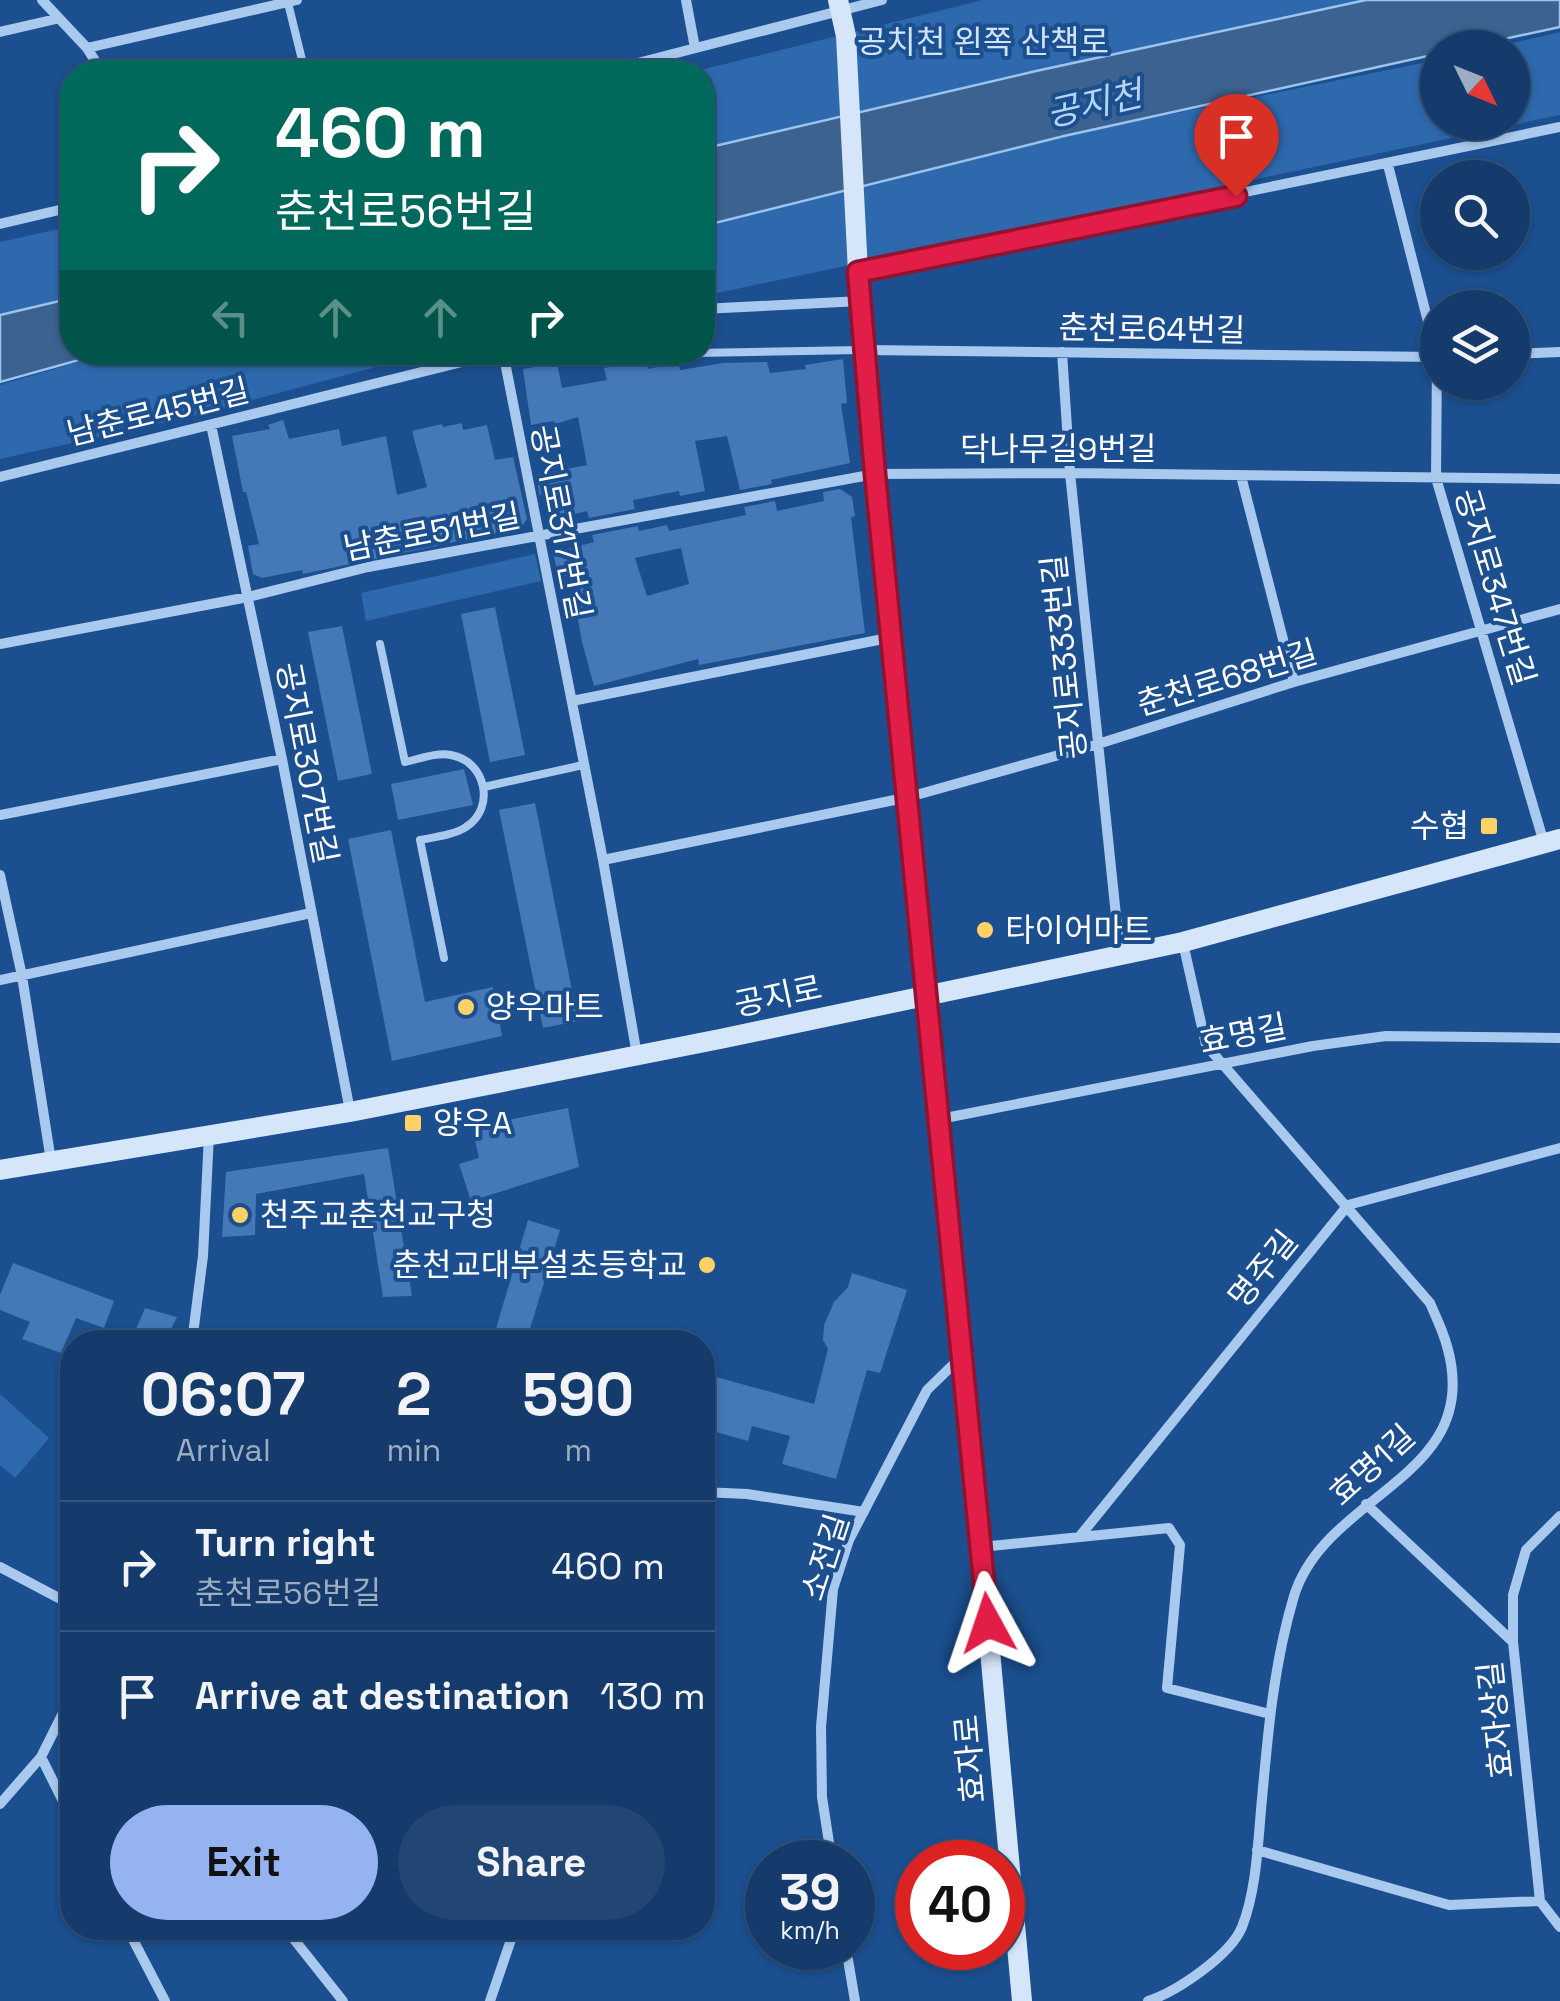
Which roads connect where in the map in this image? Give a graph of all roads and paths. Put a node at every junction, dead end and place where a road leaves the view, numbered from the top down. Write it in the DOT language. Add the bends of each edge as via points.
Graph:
graph roads {
  1 [pos="42,0"];
  2 [pos="686,0"];
  3 [pos="882,0"];
  4 [pos="293,1"];
  5 [pos="839,5"];
  6 [pos="56,19"];
  7 [pos="0,32"];
  8 [pos="86,48"];
  9 [pos="695,48"];
  10 [pos="94,60"];
  11 [pos="303,60"];
  12 [pos="649,60"];
  13 [pos="1560,127"];
  14 [pos="1388,165"];
  15 [pos="60,211"];
  16 [pos="0,224"];
  17 [pos="859,265"];
  18 [pos="1420,290"];
  19 [pos="861,301"];
  20 [pos="715,308"];
  21 [pos="865,350"];
  22 [pos="1062,352"];
  23 [pos="1560,352"];
  24 [pos="715,353"];
  25 [pos="1530,353"];
  26 [pos="1420,357"];
  27 [pos="451,365"];
  28 [pos="505,365"];
  29 [pos="1437,400"];
  30 [pos="211,425"];
  31 [pos="1070,473"];
  32 [pos="875,474"];
  33 [pos="1241,476"];
  34 [pos="0,477"];
  35 [pos="1436,478"];
  36 [pos="1560,479"];
  37 [pos="538,537"];
  38 [pos="248,597"];
  39 [pos="1560,609"];
  40 [pos="1482,630"];
  41 [pos="894,637"];
  42 [pos="0,644"];
  43 [pos="380,644"];
  44 [pos="1294,682"];
  45 [pos="572,702"];
  46 [pos="1098,744"];
  47 [pos="282,759"];
  48 [pos="583,765"];
  49 [pos="484,787"];
  50 [pos="909,797"];
  51 [pos="0,814"];
  52 [pos="1552,841"];
  53 [pos="603,860"];
  54 [pos="0,875"];
  55 [pos="311,913"];
  56 [pos="1183,942"];
  57 [pos="1120,955"];
  58 [pos="444,958"];
  59 [pos="22,976"];
  60 [pos="0,980"];
  61 [pos="926,995"];
  62 [pos="1560,1038"];
  63 [pos="637,1056"];
  64 [pos="1220,1064"];
  65 [pos="350,1112"];
  66 [pos="940,1119"];
  67 [pos="209,1135"];
  68 [pos="1560,1148"];
  69 [pos="51,1162"];
  70 [pos="0,1170"];
  71 [pos="1348,1205"];
  72 [pos="194,1330"];
  73 [pos="964,1355"];
  74 [pos="715,1493"];
  75 [pos="1366,1504"];
  76 [pos="864,1512"];
  77 [pos="1560,1516"];
  78 [pos="1080,1536"];
  79 [pos="981,1547"];
  80 [pos="0,1567"];
  81 [pos="60,1599"];
  82 [pos="1513,1642"];
  83 [pos="1270,1714"];
  84 [pos="60,1719"];
  85 [pos="41,1757"];
  86 [pos="60,1795"];
  87 [pos="0,1804"];
  88 [pos="829,1840"];
  89 [pos="1257,1850"];
  90 [pos="1540,1901"];
  91 [pos="1560,1927"];
  92 [pos="134,1940"];
  93 [pos="294,1940"];
  94 [pos="511,1940"];
  95 [pos="850,1970"];
  96 [pos="165,2001"];
  97 [pos="342,2001"];
  98 [pos="490,2001"];
  99 [pos="855,2001"];
  100 [pos="1022,2001"];
  101 [pos="1148,2001"];
  1 -- 6 [label="street"];
  2 -- 9 [label="street"];
  3 -- 5 [label="street"];
  4 -- 8 [label="street"];
  4 -- 11 [label="lane"];
  5 -- 9 [label="street"];
  5 -- 17 [label="street, 효자로"];
  6 -- 7 [label="street"];
  6 -- 8 [label="street"];
  8 -- 10 [label="street"];
  9 -- 12 [label="street"];
  13 -- 14 [label="street"];
  14 -- 17 [label="street"];
  14 -- 18 [label="street, 공지로347번길"];
  15 -- 16 [label="street"];
  17 -- 19 [label="street, 효자로"];
  19 -- 20 [label="street"];
  19 -- 21 [label="street, 효자로"];
  21 -- 22 [label="street, 춘천로64번길"];
  21 -- 24 [label="lane"];
  21 -- 32 [label="street, 효자로"];
  22 -- 26 [label="street, 춘천로64번길"];
  22 -- 31 [label="street, 공지로333번길"];
  23 -- 25 [label="street"];
  27 -- 30 [label="street, 남춘로45번길"];
  28 -- 37 [label="street, 공지로317번길"];
  29 -- 35 [label="street, 공지로347번길"];
  30 -- 34 [label="street, 남춘로45번길"];
  30 -- 38 [label="street, 공지로307번길"];
  31 -- 32 [label="street, 닥나무길9번길"];
  31 -- 33 [label="street, 닥나무길9번길"];
  31 -- 46 [label="street, 공지로333번길"];
  32 -- 37 [label="street, 남춘로51번길"];
  32 -- 41 [label="street, 효자로"];
  33 -- 35 [label="street, 닥나무길9번길"];
  33 -- 44 [label="street"];
  35 -- 36 [label="street, 닥나무길9번길"];
  35 -- 40 [label="street, 공지로347번길"];
  37 -- 38 [label="street, 남춘로51번길"];
  37 -- 45 [label="street, 공지로317번길"];
  38 -- 42 [label="street, 남춘로51번길"];
  38 -- 47 [label="street, 공지로307번길"];
  39 -- 40 [label="street, 춘천로68번길"];
  40 -- 44 [label="street, 춘천로68번길"];
  40 -- 52 [label="street, 공지로347번길"];
  41 -- 45 [label="street"];
  41 -- 50 [label="street, 효자로"];
  43 -- 49 [label="lane" via="404,762 455,755 477,769"];
  44 -- 46 [label="street, 춘천로68번길"];
  45 -- 48 [label="street, 공지로317번길"];
  46 -- 50 [label="street, 춘천로68번길"];
  46 -- 57 [label="street, 공지로333번길"];
  47 -- 51 [label="street"];
  47 -- 55 [label="street, 공지로307번길"];
  48 -- 49 [label="lane"];
  48 -- 53 [label="street, 공지로317번길"];
  49 -- 58 [label="lane" via="483,807 467,827 420,840"];
  50 -- 53 [label="street"];
  50 -- 61 [label="street, 효자로"];
  52 -- 56 [label="street, 공지로"];
  53 -- 63 [label="street, 공지로317번길"];
  54 -- 59 [label="street"];
  55 -- 59 [label="street"];
  55 -- 65 [label="street, 공지로307번길"];
  56 -- 57 [label="street, 공지로"];
  56 -- 64 [label="street, 효명1길" via="1206,1045"];
  57 -- 61 [label="street, 공지로"];
  59 -- 60 [label="street"];
  59 -- 69 [label="street"];
  61 -- 63 [label="street, 공지로"];
  61 -- 66 [label="street, 효자로"];
  62 -- 64 [label="street, 효명길" via="1386,1036"];
  63 -- 65 [label="street, 공지로"];
  64 -- 66 [label="street, 효명길"];
  64 -- 71 [label="street, 효명1길"];
  65 -- 67 [label="street, 공지로"];
  66 -- 73 [label="street, 효자로"];
  67 -- 69 [label="street, 공지로"];
  67 -- 72 [label="street"];
  68 -- 71 [label="street"];
  69 -- 70 [label="street, 공지로"];
  71 -- 75 [label="street, 효명1길" via="1430,1303 1448,1348 1452,1394 1435,1443"];
  71 -- 78 [label="street, 명주길"];
  73 -- 76 [label="street, 소전길" via="927,1390"];
  73 -- 79 [label="street, 효자로"];
  74 -- 76 [label="street"];
  75 -- 82 [label="street"];
  75 -- 83 [label="street, 효명1길" via="1323,1543 1296,1591"];
  76 -- 88 [label="street, 소전길" via="833,1589 821,1727"];
  77 -- 82 [label="street, 효자상길" via="1526,1550 1512,1595"];
  78 -- 79 [label="street"];
  78 -- 83 [label="street" via="1169,1528 1180,1545 1167,1688"];
  79 -- 100 [label="street, 효자로"];
  80 -- 81 [label="street"];
  82 -- 90 [label="street, 효자상길"];
  83 -- 89 [label="street, 효명1길"];
  84 -- 85 [label="street"];
  85 -- 86 [label="street"];
  85 -- 87 [label="street"];
  89 -- 90 [label="street" via="1449,1905"];
  89 -- 101 [label="street, 효명1길" via="1242,1929 1222,1954"];
  90 -- 91 [label="street"];
  92 -- 96 [label="street"];
  93 -- 97 [label="street"];
  94 -- 98 [label="street"];
  95 -- 99 [label="street"];
}
